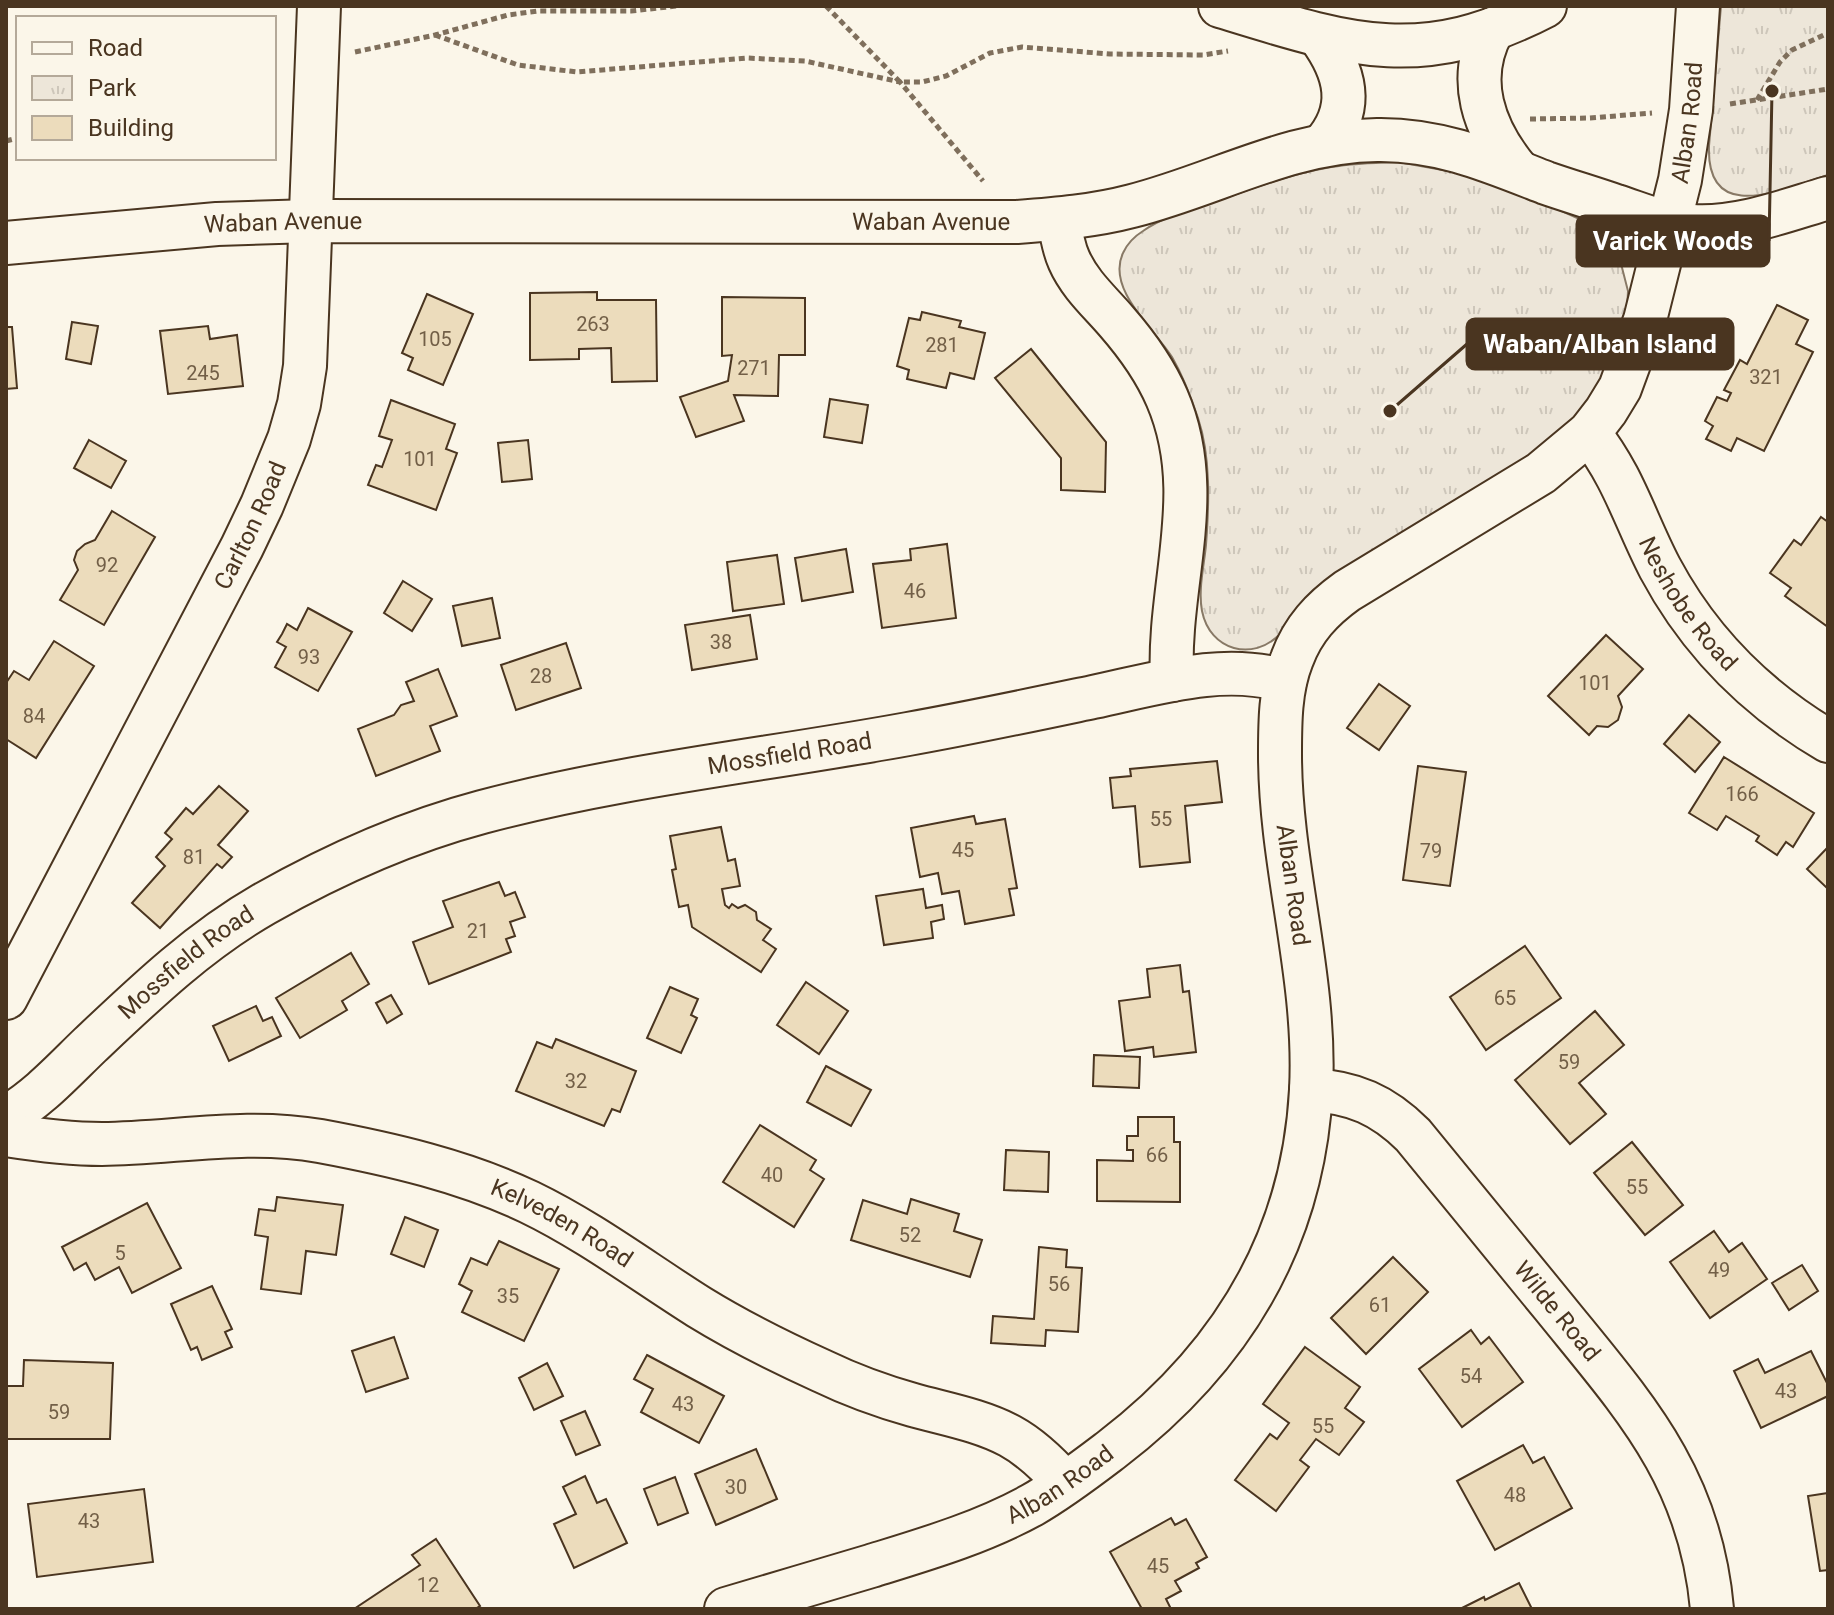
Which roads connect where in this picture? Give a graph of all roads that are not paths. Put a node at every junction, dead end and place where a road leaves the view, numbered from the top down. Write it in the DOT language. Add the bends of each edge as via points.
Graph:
graph roads {
  1 [pos="319,6"];
  2 [pos="1220,6"];
  3 [pos="1545,6"];
  4 [pos="1698,6"];
  5 [pos="1493,29"];
  6 [pos="1320,37"];
  7 [pos="1323,145"];
  8 [pos="1518,171"];
  9 [pos="1828,198"];
  10 [pos="1059,219"];
  11 [pos="311,221"];
  12 [pos="1670,224"];
  13 [pos="6,243"];
  14 [pos="1589,433"];
  15 [pos="1172,680"];
  16 [pos="1285,681"];
  17 [pos="1828,741"];
  18 [pos="6,998"];
  19 [pos="1311,1090"];
  20 [pos="6,1117"];
  21 [pos="6,1135"];
  22 [pos="1065,1483"];
  23 [pos="726,1609"];
  24 [pos="1712,1609"];
  1 -- 11 [label="street, Carlton Road"];
  2 -- 6 [label="street"];
  3 -- 5 [label="street"];
  4 -- 12 [label="street, Alban Road" via="1687,142"];
  5 -- 6 [label="street" via="1420,46"];
  5 -- 8 [label="street" via="1481,68 1482,104 1495,141"];
  6 -- 7 [label="street" via="1340,72 1343,99 1339,124"];
  7 -- 8 [label="street, Waban Avenue" via="1418,142 1471,153"];
  7 -- 10 [label="street, Waban Avenue" via="1133,206"];
  8 -- 12 [label="street, Waban Avenue"];
  9 -- 12 [label="street, Waban Avenue" via="1746,221"];
  10 -- 11 [label="street, Waban Avenue"];
  10 -- 15 [label="street" via="1078,277 1154,371 1178,429 1185,529 1172,632"];
  11 -- 13 [label="street, Waban Avenue"];
  11 -- 18 [label="street, Carlton Road" via="305,366 299,404 276,472 242,547"];
  12 -- 14 [label="street, Alban Road" via="1632,359 1620,388"];
  14 -- 16 [label="street, Alban Road" via="1541,473 1324,608 1309,626"];
  14 -- 17 [label="street, Neshobe Road" via="1607,455 1660,567 1697,625 1748,683"];
  15 -- 16 [label="street, Mossfield Road" via="1239,673"];
  15 -- 20 [label="street, Mossfield Road" via="907,735 574,791 432,828 304,883 226,928 170,970 33,1099"];
  16 -- 19 [label="street, Alban Road" via="1280,778 1309,1007"];
  19 -- 22 [label="street, Alban Road" via="1302,1160 1283,1231 1235,1324 1158,1412"];
  19 -- 24 [label="street, Wilde Road" via="1358,1097 1397,1119 1625,1395 1661,1445 1689,1505 1707,1566"];
  21 -- 22 [label="street, Kelveden Road" via="103,1144 286,1136 456,1175 528,1202 601,1241 729,1325 801,1362 873,1393 1011,1437"];
  22 -- 23 [label="street, Alban Road" via="1031,1505 962,1536"];
}
